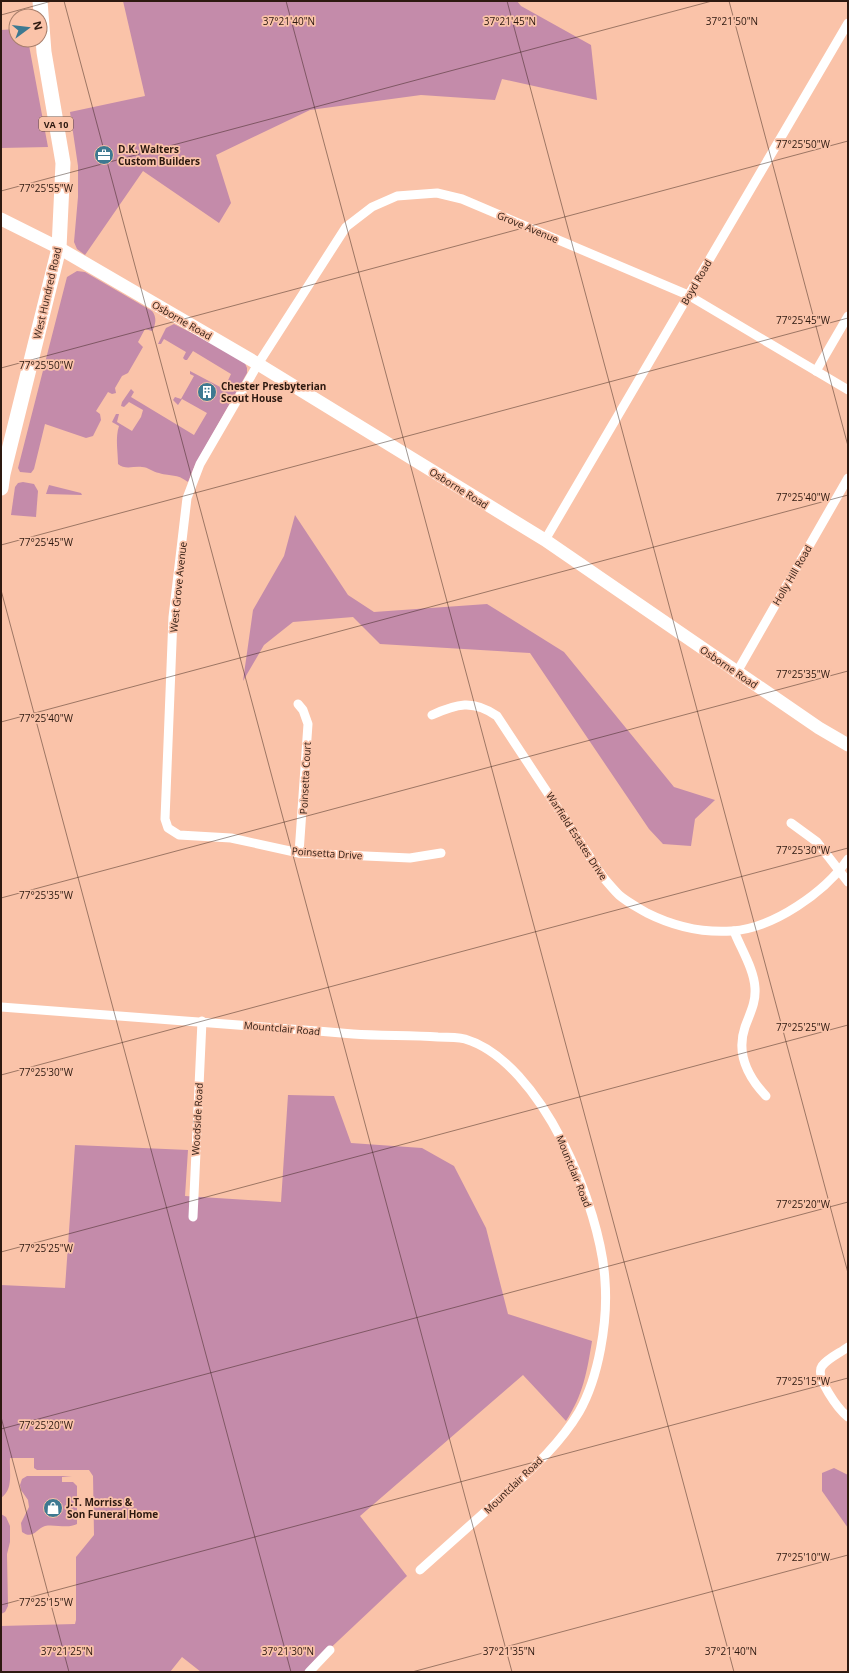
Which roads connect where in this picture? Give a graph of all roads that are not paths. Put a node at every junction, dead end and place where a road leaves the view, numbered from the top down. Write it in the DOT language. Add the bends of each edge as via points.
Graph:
graph roads {
  1 [pos="40,1"];
  2 [pos="848,23"];
  3 [pos="1,219"];
  4 [pos="59,248"];
  5 [pos="688,295"];
  6 [pos="848,316"];
  7 [pos="258,364"];
  8 [pos="816,371"];
  9 [pos="848,390"];
  10 [pos="848,478"];
  11 [pos="1,488"];
  12 [pos="545,540"];
  13 [pos="737,672"];
  14 [pos="298,704"];
  15 [pos="432,715"];
  16 [pos="848,745"];
  17 [pos="791,823"];
  18 [pos="168,828"];
  19 [pos="299,853"];
  20 [pos="441,853"];
  21 [pos="848,859"];
  22 [pos="840,870"];
  23 [pos="848,882"];
  24 [pos="734,931"];
  25 [pos="1,1007"];
  26 [pos="202,1021"];
  27 [pos="766,1096"];
  28 [pos="193,1217"];
  29 [pos="848,1347"];
  30 [pos="848,1417"];
  31 [pos="420,1570"];
  32 [pos="330,1650"];
  33 [pos="308,1672"];
  1 -- 4 [label="main road, West Hundred Road / VA 10" via="44,52 63,163"];
  2 -- 5 [label="street, Boyd Road"];
  3 -- 4 [label="street, Osborne Road"];
  4 -- 7 [label="street, Osborne Road"];
  4 -- 11 [label="main road, West Hundred Road / VA 10"];
  5 -- 7 [label="street, Grove Avenue" via="462,199 437,193 397,196 372,207 346,227"];
  5 -- 8 [label="street, Grove Avenue"];
  5 -- 12 [label="street, Boyd Road"];
  6 -- 8 [label="street"];
  7 -- 12 [label="street, Osborne Road"];
  7 -- 18 [label="street, West Grove Avenue" via="200,464 187,498 173,619 165,810"];
  8 -- 9 [label="street, Grove Avenue"];
  10 -- 13 [label="street, Holly Hill Road"];
  12 -- 13 [label="street, Osborne Road"];
  13 -- 16 [label="street, Osborne Road"];
  14 -- 19 [label="street, Poinsetta Court" via="308,724"];
  15 -- 24 [label="street, Warfield Estates Drive" via="458,705 476,706 497,716 603,877 619,895 673,924 694,929"];
  17 -- 22 [label="street" via="817,842"];
  18 -- 19 [label="street, Poinsetta Drive" via="179,835 231,838"];
  19 -- 20 [label="street, Poinsetta Drive" via="410,858"];
  21 -- 22 [label="street, Warfield Estates Drive"];
  22 -- 23 [label="street"];
  22 -- 24 [label="street, Warfield Estates Drive" via="802,903 780,917"];
  24 -- 27 [label="street" via="755,987 754,1007 742,1038 743,1058 754,1083"];
  25 -- 26 [label="street, Mountclair Road"];
  26 -- 28 [label="street, Woodside Road"];
  26 -- 31 [label="street, Mountclair Road" via="359,1034 464,1039 492,1052 519,1077 551,1120 574,1166 593,1222 605,1280 606,1306 602,1340 593,1377 580,1410 565,1433 532,1468"];
  29 -- 30 [label="street" via="826,1362 820,1372 825,1387"];
  32 -- 33 [label="street"];
}
